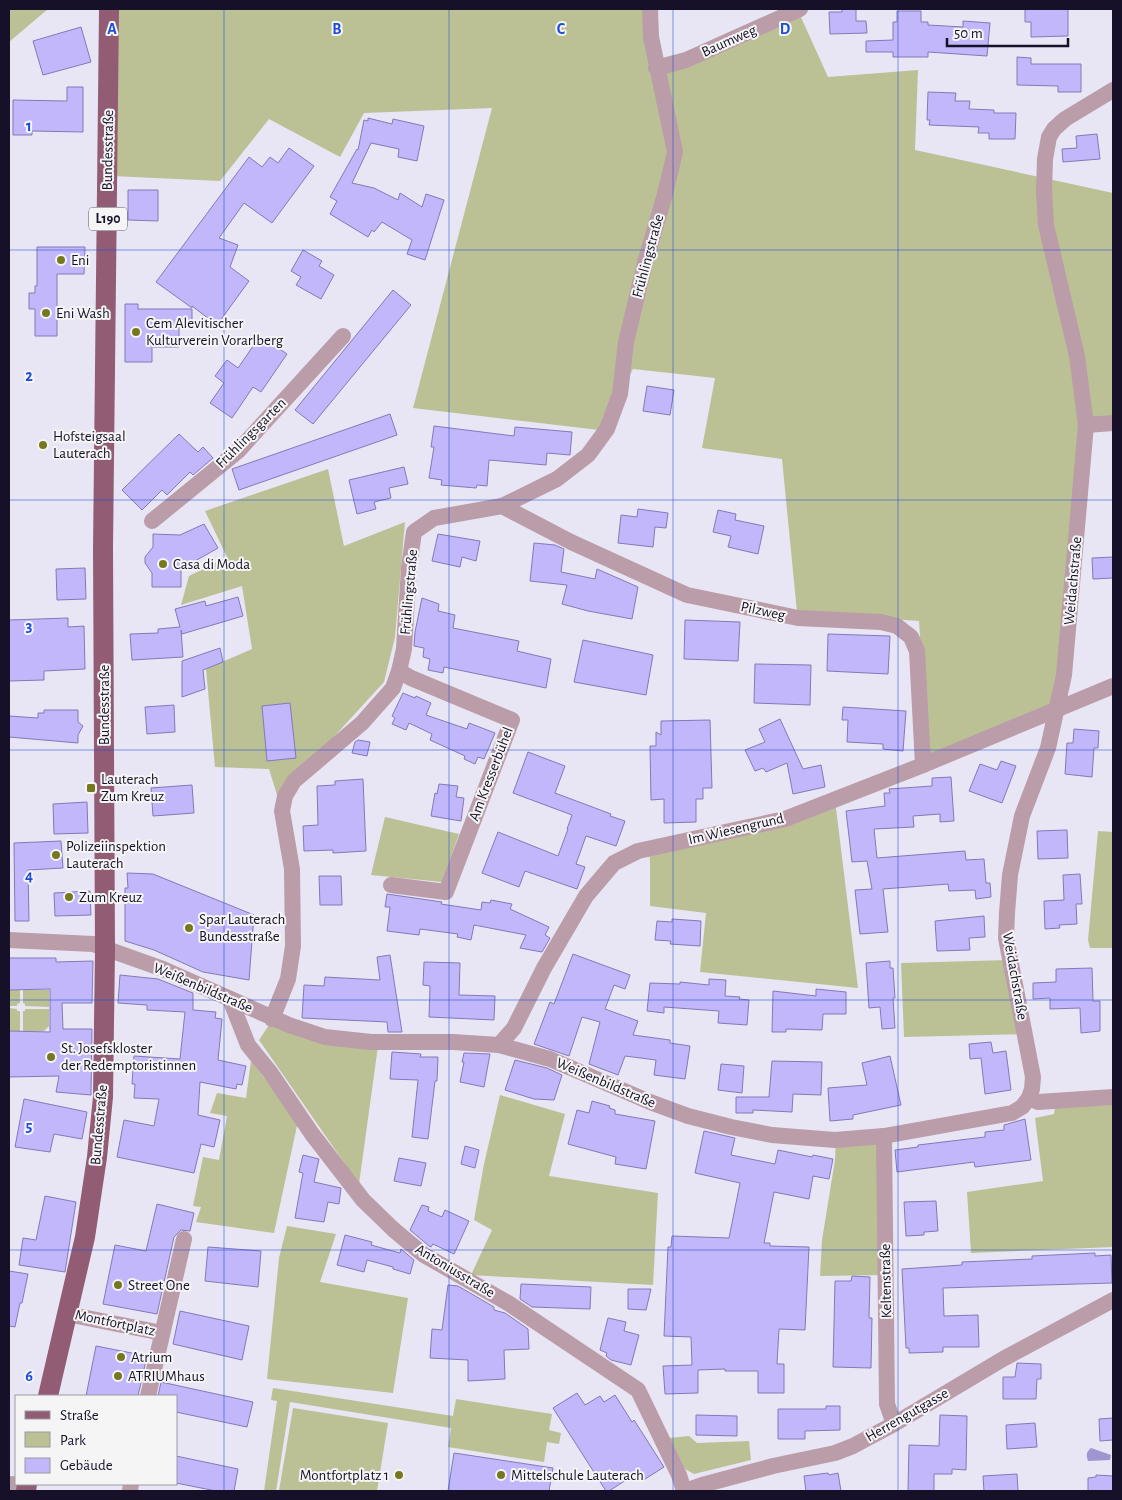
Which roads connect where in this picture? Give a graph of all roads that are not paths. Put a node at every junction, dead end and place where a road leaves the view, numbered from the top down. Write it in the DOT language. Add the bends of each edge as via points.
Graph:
graph roads {
  1 [pos="109,9"];
  2 [pos="650,9"];
  3 [pos="800,9"];
  4 [pos="656,68"];
  5 [pos="1113,90"];
  6 [pos="343,336"];
  7 [pos="1113,423"];
  8 [pos="1086,425"];
  9 [pos="502,506"];
  10 [pos="152,521"];
  11 [pos="400,671"];
  12 [pos="1113,686"];
  13 [pos="1058,709"];
  14 [pos="923,765"];
  15 [pos="391,885"];
  16 [pos="9,934"];
  17 [pos="9,940"];
  18 [pos="105,950"];
  19 [pos="230,999"];
  20 [pos="272,1019"];
  21 [pos="499,1045"];
  22 [pos="1113,1097"];
  23 [pos="1029,1098"];
  24 [pos="884,1136"];
  25 [pos="184,1239"];
  26 [pos="1113,1300"];
  27 [pos="67,1314"];
  28 [pos="162,1333"];
  29 [pos="48,1395"];
  30 [pos="148,1395"];
  31 [pos="894,1424"];
  32 [pos="685,1491"];
  1 -- 18 [label="main road, Bundesstraße / L190" via="103,542"];
  2 -- 4 [label="street, Frühlingstraße"];
  3 -- 4 [label="street, Baumweg" via="686,60"];
  4 -- 9 [label="street, Frühlingstraße" via="675,152 626,342 620,394 607,429 588,454 557,479"];
  5 -- 8 [label="street, Weidachstraße" via="1054,129 1045,159 1046,225 1076,356"];
  6 -- 10 [label="street, Frühlingsgarten" via="238,451"];
  7 -- 8 [label="street"];
  8 -- 13 [label="street, Weidachstraße" via="1067,646"];
  9 -- 11 [label="street, Frühlingstraße" via="434,518 414,532"];
  9 -- 14 [label="street, Pilzweg" via="571,542 687,595 798,618 881,622 898,626 911,637 917,651"];
  11 -- 15 [label="street, Am Kresserbühel" via="512,720 446,892"];
  11 -- 20 [label="street, Frühlingstraße" via="393,688 362,723 294,781 285,796 282,811 292,869 294,946 288,979"];
  12 -- 13 [label="street, Im Wiesengrund"];
  13 -- 14 [label="street, Im Wiesengrund"];
  13 -- 23 [label="street, Weidachstraße" via="1048,748 1022,816 1010,875 1007,913 1006,938 1033,1077"];
  14 -- 21 [label="street, Im Wiesengrund" via="785,819 638,851 614,862 586,896 514,1028"];
  16 -- 17 [label="street"];
  17 -- 18 [label="street, Weißenbildstraße" via="75,942 93,944"];
  18 -- 19 [label="street, Weißenbildstraße" via="163,969"];
  18 -- 27 [label="main road, Bundesstraße / L190" via="101,1120 86,1230"];
  19 -- 20 [label="street, Weißenbildstraße"];
  19 -- 32 [label="street, Antoniusstraße" via="248,1045 363,1200 424,1255 508,1303 638,1390"];
  20 -- 21 [label="street, Weißenbildstraße" via="325,1037 371,1042"];
  21 -- 24 [label="street, Weißenbildstraße" via="550,1059 688,1116 731,1127 772,1135 835,1140"];
  22 -- 23 [label="street" via="1038,1102"];
  23 -- 24 [label="street, Weißenbildstraße" via="1012,1112"];
  24 -- 31 [label="street, Keltenstraße" via="887,1404"];
  25 -- 28 [label="street, Montfortplatz"];
  26 -- 31 [label="street, Herrengutgasse" via="1003,1359"];
  27 -- 28 [label="street, Montfortplatz"];
  27 -- 29 [label="main road, Bundesstraße / L190"];
  28 -- 30 [label="street, Montfortplatz"];
  31 -- 32 [label="street, Herrengutgasse" via="835,1453 773,1466"];
}
